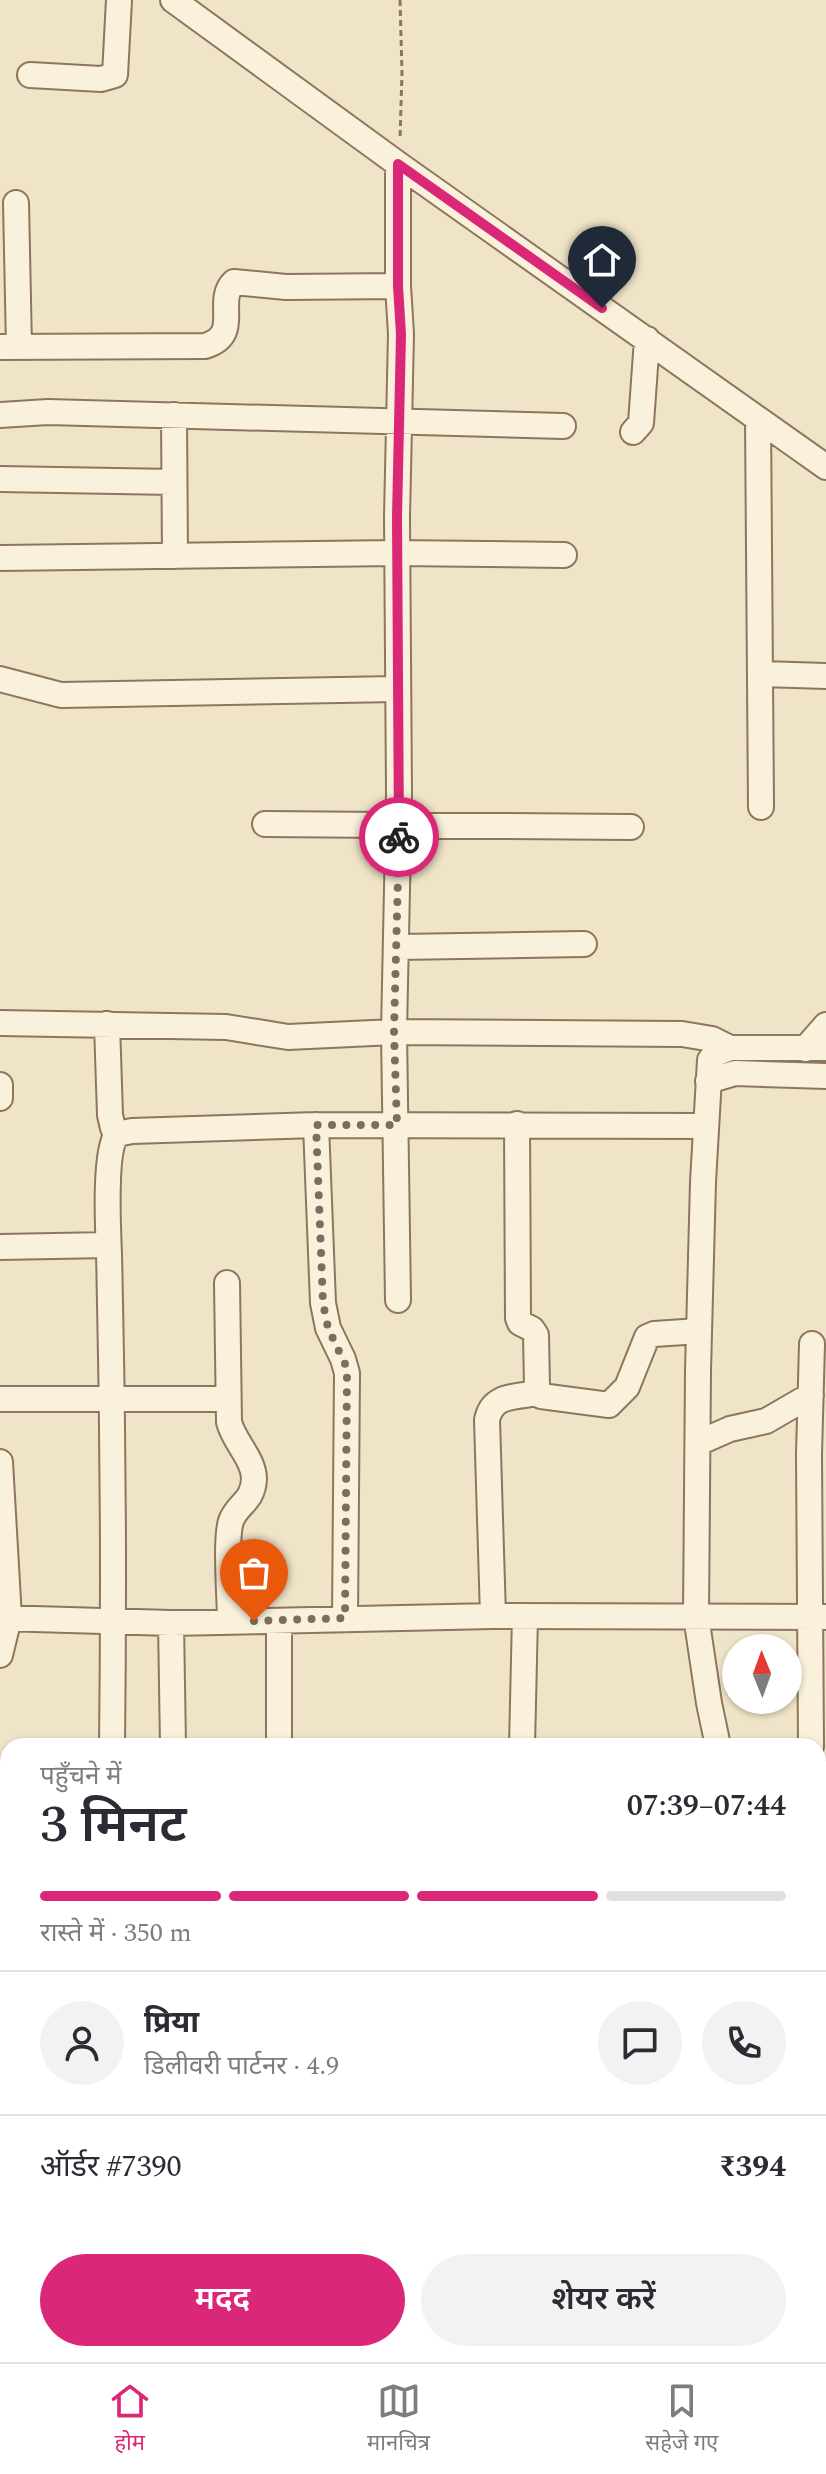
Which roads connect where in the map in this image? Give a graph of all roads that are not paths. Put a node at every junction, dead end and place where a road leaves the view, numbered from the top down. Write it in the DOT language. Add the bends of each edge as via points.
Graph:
graph roads {
  1 [pos="119,0"];
  2 [pos="173,0"];
  3 [pos="30,75"];
  4 [pos="398,164"];
  5 [pos="16,203"];
  6 [pos="398,286"];
  7 [pos="647,339"];
  8 [pos="9,347"];
  9 [pos="0,415"];
  10 [pos="174,415"];
  11 [pos="758,419"];
  12 [pos="398,420"];
  13 [pos="563,426"];
  14 [pos="633,432"];
  15 [pos="826,467"];
  16 [pos="0,479"];
  17 [pos="174,482"];
  18 [pos="397,553"];
  19 [pos="564,555"];
  20 [pos="175,556"];
  21 [pos="0,558"];
  22 [pos="762,674"];
  23 [pos="826,676"];
  24 [pos="0,679"];
  25 [pos="397,689"];
  26 [pos="761,807"];
  27 [pos="265,824"];
  28 [pos="399,824"];
  29 [pos="631,827"];
  30 [pos="584,944"];
  31 [pos="398,947"];
  32 [pos="0,1023"];
  33 [pos="107,1024"];
  34 [pos="826,1025"];
  35 [pos="394,1032"];
  36 [pos="730,1048"];
  37 [pos="815,1049"];
  38 [pos="826,1076"];
  39 [pos="708,1081"];
  40 [pos="0,1085"];
  41 [pos="0,1098"];
  42 [pos="517,1124"];
  43 [pos="316,1125"];
  44 [pos="397,1125"];
  45 [pos="706,1126"];
  46 [pos="117,1134"];
  47 [pos="108,1245"];
  48 [pos="0,1247"];
  49 [pos="227,1283"];
  50 [pos="398,1300"];
  51 [pos="699,1331"];
  52 [pos="812,1344"];
  53 [pos="539,1393"];
  54 [pos="811,1395"];
  55 [pos="112,1398"];
  56 [pos="0,1399"];
  57 [pos="228,1399"];
  58 [pos="698,1443"];
  59 [pos="0,1462"];
  60 [pos="493,1616"];
  61 [pos="525,1616"];
  62 [pos="696,1616"];
  63 [pos="819,1617"];
  64 [pos="4,1618"];
  65 [pos="345,1618"];
  66 [pos="230,1621"];
  67 [pos="279,1621"];
  68 [pos="113,1623"];
  69 [pos="171,1623"];
  70 [pos="0,1655"];
  71 [pos="112,1738"];
  72 [pos="173,1738"];
  73 [pos="279,1738"];
  74 [pos="522,1738"];
  75 [pos="716,1738"];
  76 [pos="811,1738"];
  1 -- 3 [label="street" via="115,75"];
  2 -- 4 [label="street"];
  4 -- 6 [label="street"];
  4 -- 7 [label="street"];
  5 -- 8 [label="street"];
  6 -- 8 [label="street" via="234,282 228,291 223,335 212,344"];
  6 -- 12 [label="street"];
  7 -- 11 [label="street"];
  7 -- 14 [label="street" via="641,423"];
  9 -- 10 [label="street"];
  10 -- 12 [label="street"];
  10 -- 17 [label="street"];
  11 -- 15 [label="street"];
  11 -- 22 [label="street"];
  12 -- 13 [label="street"];
  12 -- 18 [label="street"];
  16 -- 17 [label="street"];
  17 -- 20 [label="street"];
  18 -- 19 [label="street"];
  18 -- 20 [label="street"];
  18 -- 25 [label="street"];
  20 -- 21 [label="street"];
  22 -- 23 [label="street"];
  22 -- 26 [label="street"];
  24 -- 25 [label="street" via="61,695"];
  25 -- 28 [label="street"];
  27 -- 28 [label="street"];
  28 -- 29 [label="street"];
  28 -- 31 [label="street"];
  30 -- 31 [label="street"];
  31 -- 35 [label="street"];
  32 -- 33 [label="street"];
  33 -- 35 [label="street" via="226,1027 288,1037"];
  33 -- 46 [label="street" via="110,1115"];
  34 -- 37 [label="street"];
  35 -- 36 [label="street" via="682,1034"];
  35 -- 44 [label="street"];
  36 -- 37 [label="street"];
  36 -- 39 [label="street" via="710,1060"];
  38 -- 39 [label="street" via="735,1073"];
  39 -- 45 [label="street"];
  40 -- 41 [label="street"];
  42 -- 44 [label="street"];
  42 -- 45 [label="street"];
  42 -- 53 [label="street" via="518,1318 536,1335"];
  43 -- 44 [label="street"];
  43 -- 46 [label="street"];
  43 -- 65 [label="street" via="323,1303 347,1373"];
  44 -- 50 [label="street"];
  45 -- 51 [label="street"];
  46 -- 47 [label="street" via="110,1150"];
  47 -- 48 [label="street"];
  47 -- 55 [label="street"];
  49 -- 57 [label="street"];
  51 -- 53 [label="street" via="647,1337 634,1375 609,1405"];
  51 -- 58 [label="street"];
  52 -- 54 [label="street"];
  53 -- 60 [label="street" via="501,1400 492,1405 487,1420"];
  54 -- 58 [label="street" via="766,1421"];
  54 -- 63 [label="street" via="809,1505"];
  55 -- 56 [label="street"];
  55 -- 57 [label="street"];
  55 -- 68 [label="street"];
  57 -- 66 [label="street" via="231,1432 254,1480 250,1497 230,1523"];
  58 -- 62 [label="street"];
  59 -- 64 [label="street"];
  60 -- 61 [label="street"];
  60 -- 65 [label="street"];
  61 -- 62 [label="street"];
  61 -- 74 [label="street"];
  62 -- 63 [label="street"];
  62 -- 75 [label="street"];
  63 -- 76 [label="street"];
  64 -- 68 [label="street"];
  64 -- 70 [label="street"];
  65 -- 67 [label="street"];
  66 -- 67 [label="street"];
  66 -- 69 [label="street"];
  67 -- 73 [label="street"];
  68 -- 69 [label="street"];
  68 -- 71 [label="street"];
  69 -- 72 [label="street"];
}
